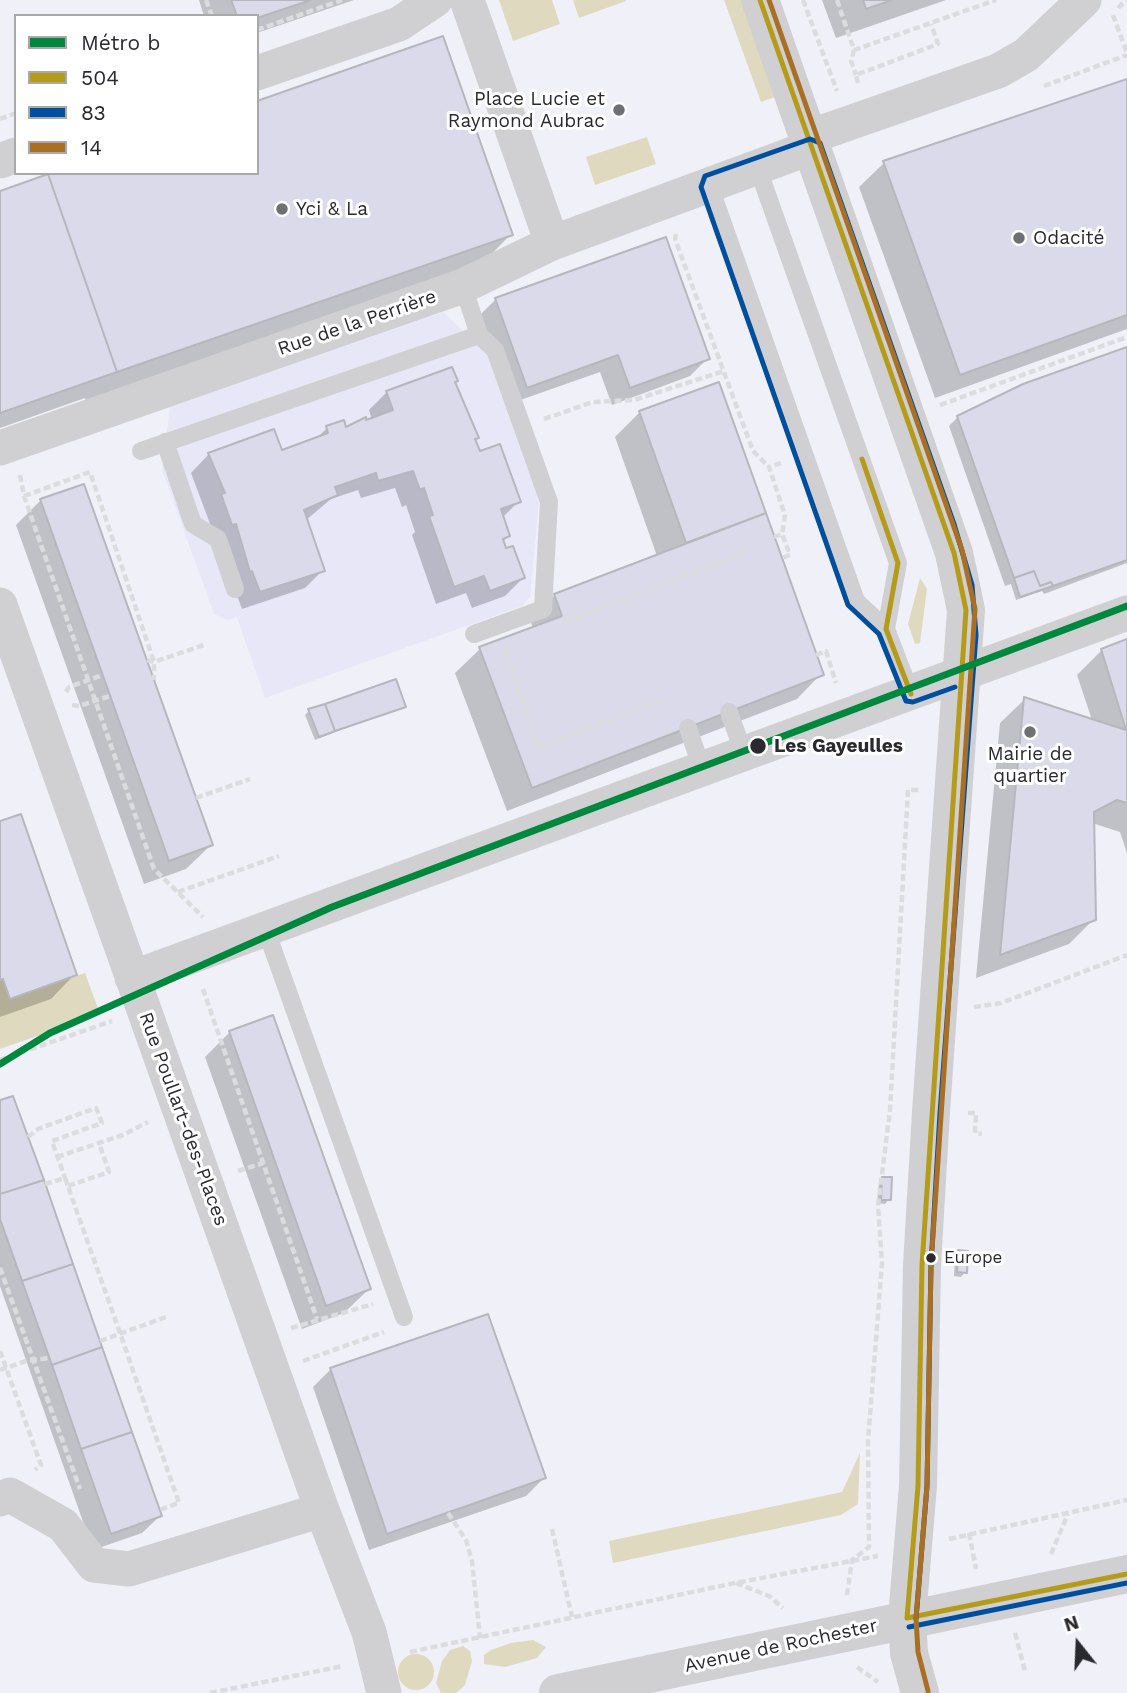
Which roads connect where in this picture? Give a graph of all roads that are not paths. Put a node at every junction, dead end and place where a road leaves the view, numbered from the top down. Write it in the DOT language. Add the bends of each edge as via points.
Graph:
graph roads {
  1 [pos="435,0"];
  2 [pos="467,0"];
  3 [pos="760,0"];
  4 [pos="1098,7"];
  5 [pos="259,72"];
  6 [pos="810,142"];
  7 [pos="757,166"];
  8 [pos="709,184"];
  9 [pos="552,243"];
  10 [pos="463,286"];
  11 [pos="479,334"];
  12 [pos="165,442"];
  13 [pos="0,448"];
  14 [pos="141,451"];
  15 [pos="235,589"];
  16 [pos="0,605"];
  17 [pos="1127,613"];
  18 [pos="886,629"];
  19 [pos="474,634"];
  20 [pos="964,674"];
  21 [pos="911,694"];
  22 [pos="729,712"];
  23 [pos="688,728"];
  24 [pos="744,754"];
  25 [pos="702,769"];
  26 [pos="266,930"];
  27 [pos="138,994"];
  28 [pos="399,1323"];
  29 [pos="5,1497"];
  30 [pos="322,1510"];
  31 [pos="1127,1574"];
  32 [pos="907,1618"];
  33 [pos="384,1693"];
  34 [pos="558,1693"];
  35 [pos="920,1693"];
  1 -- 5 [label="street" via="399,24"];
  2 -- 9 [label="street"];
  3 -- 6 [label="street"];
  4 -- 6 [label="street" via="998,71"];
  6 -- 7 [label="street"];
  6 -- 20 [label="street" via="954,553 966,610"];
  7 -- 8 [label="street"];
  7 -- 18 [label="lane" via="898,563"];
  8 -- 9 [label="street, Rue de la Perrière"];
  8 -- 18 [label="lane" via="856,601"];
  9 -- 10 [label="street, Rue de la Perrière"];
  10 -- 11 [label="lane"];
  10 -- 13 [label="street, Rue de la Perrière"];
  11 -- 12 [label="lane"];
  11 -- 19 [label="lane" via="495,350 549,502 543,609"];
  12 -- 14 [label="lane"];
  12 -- 15 [label="lane" via="193,524 218,540"];
  16 -- 27 [label="street, Rue Poullart-des-Places"];
  17 -- 20 [label="street"];
  18 -- 21 [label="lane"];
  20 -- 21 [label="street"];
  20 -- 32 [label="street" via="922,1265 918,1486"];
  21 -- 24 [label="street"];
  22 -- 24 [label="lane"];
  23 -- 25 [label="lane"];
  24 -- 25 [label="street"];
  25 -- 26 [label="street"];
  26 -- 27 [label="street"];
  26 -- 28 [label="lane" via="398,1297"];
  27 -- 30 [label="street, Rue Poullart-des-Places"];
  29 -- 30 [label="street" via="63,1525 94,1566 129,1569"];
  30 -- 33 [label="street, Rue Poullart-des-Places" via="372,1646"];
  31 -- 32 [label="street, Avenue de Rochester"];
  32 -- 34 [label="street, Avenue de Rochester"];
  32 -- 35 [label="street" via="909,1653"];
}
